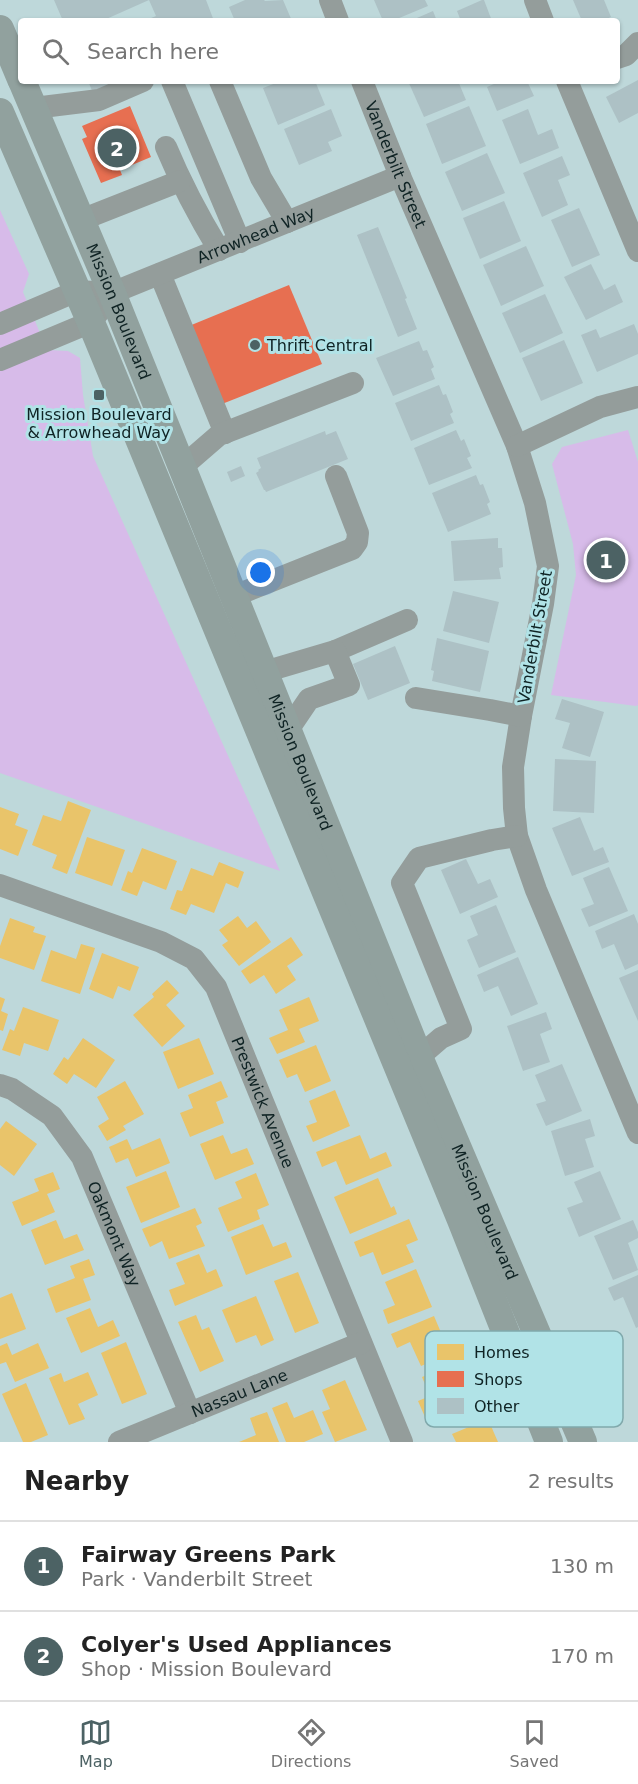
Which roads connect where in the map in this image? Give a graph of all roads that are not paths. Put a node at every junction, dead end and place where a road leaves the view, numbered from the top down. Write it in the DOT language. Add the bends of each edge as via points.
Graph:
graph roads {
  1 [pos="330,0"];
  2 [pos="535,0"];
  3 [pos="337,18"];
  4 [pos="542,18"];
  5 [pos="0,29"];
  6 [pos="638,43"];
  7 [pos="620,57"];
  8 [pos="18,71"];
  9 [pos="24,84"];
  10 [pos="136,84"];
  11 [pos="173,84"];
  12 [pos="221,84"];
  13 [pos="363,84"];
  14 [pos="568,84"];
  15 [pos="34,108"];
  16 [pos="0,112"];
  17 [pos="165,147"];
  18 [pos="400,176"];
  19 [pos="180,181"];
  20 [pos="81,220"];
  21 [pos="287,222"];
  22 [pos="636,240"];
  23 [pos="230,246"];
  24 [pos="160,274"];
  25 [pos="77,291"];
  26 [pos="112,293"];
  27 [pos="91,322"];
  28 [pos="0,324"];
  29 [pos="0,360"];
  30 [pos="354,383"];
  31 [pos="638,397"];
  32 [pos="225,433"];
  33 [pos="517,446"];
  34 [pos="182,467"];
  35 [pos="336,476"];
  36 [pos="234,596"];
  37 [pos="407,620"];
  38 [pos="335,651"];
  39 [pos="264,672"];
  40 [pos="416,698"];
  41 [pos="521,716"];
  42 [pos="288,729"];
  43 [pos="517,836"];
  44 [pos="0,885"];
  45 [pos="419,1057"];
  46 [pos="0,1085"];
  47 [pos="638,1133"];
  48 [pos="505,1331"];
  49 [pos="535,1331"];
  50 [pos="361,1343"];
  51 [pos="190,1413"];
  52 [pos="543,1427"];
  53 [pos="576,1427"];
  54 [pos="118,1442"];
  55 [pos="402,1442"];
  56 [pos="549,1442"];
  57 [pos="582,1442"];
  1 -- 3 [label="street"];
  2 -- 4 [label="street"];
  5 -- 8 [label="main road, Mission Boulevard"];
  6 -- 7 [label="street"];
  9 -- 15 [label="main road, Mission Boulevard"];
  10 -- 15 [label="street" via="99,100"];
  11 -- 23 [label="street"];
  12 -- 21 [label="street" via="261,178"];
  13 -- 18 [label="street, Vanderbilt Street"];
  14 -- 22 [label="street"];
  15 -- 20 [label="main road, Mission Boulevard"];
  16 -- 25 [label="main road, Mission Boulevard"];
  17 -- 19 [label="street"];
  18 -- 21 [label="street, Arrowhead Way"];
  18 -- 33 [label="street, Vanderbilt Street"];
  19 -- 20 [label="street"];
  19 -- 23 [label="street" via="200,218"];
  20 -- 26 [label="main road, Mission Boulevard"];
  21 -- 23 [label="street, Arrowhead Way"];
  23 -- 24 [label="street, Arrowhead Way"];
  24 -- 26 [label="street, Arrowhead Way"];
  24 -- 32 [label="street"];
  25 -- 26 [label="street, Arrowhead Way"];
  25 -- 27 [label="main road, Mission Boulevard"];
  25 -- 28 [label="street, Arrowhead Way"];
  26 -- 27 [label="street"];
  26 -- 34 [label="main road, Mission Boulevard"];
  27 -- 29 [label="street"];
  27 -- 48 [label="main road, Mission Boulevard"];
  30 -- 32 [label="street"];
  31 -- 33 [label="street" via="600,407"];
  32 -- 34 [label="street"];
  33 -- 41 [label="street, Vanderbilt Street" via="535,503 548,566"];
  34 -- 36 [label="main road, Mission Boulevard"];
  35 -- 36 [label="street" via="358,533 352,549"];
  36 -- 39 [label="main road, Mission Boulevard"];
  37 -- 38 [label="street"];
  38 -- 39 [label="street"];
  38 -- 42 [label="street" via="349,685 309,699"];
  39 -- 42 [label="main road, Mission Boulevard"];
  40 -- 41 [label="street"];
  41 -- 43 [label="street, Vanderbilt Street" via="513,767"];
  42 -- 45 [label="main road, Mission Boulevard"];
  43 -- 45 [label="street" via="419,858 402,883 461,1029 441,1038"];
  43 -- 47 [label="street, Vanderbilt Street"];
  44 -- 50 [label="street, Prestwick Avenue" via="161,942 194,959 216,987"];
  45 -- 49 [label="main road, Mission Boulevard"];
  46 -- 51 [label="street, Oakmont Way" via="52,1116 82,1157"];
  50 -- 51 [label="street, Nassau Lane"];
  50 -- 55 [label="street, Prestwick Avenue"];
  51 -- 54 [label="street, Nassau Lane"];
  52 -- 56 [label="main road, Mission Boulevard"];
  53 -- 57 [label="main road, Mission Boulevard"];
}
